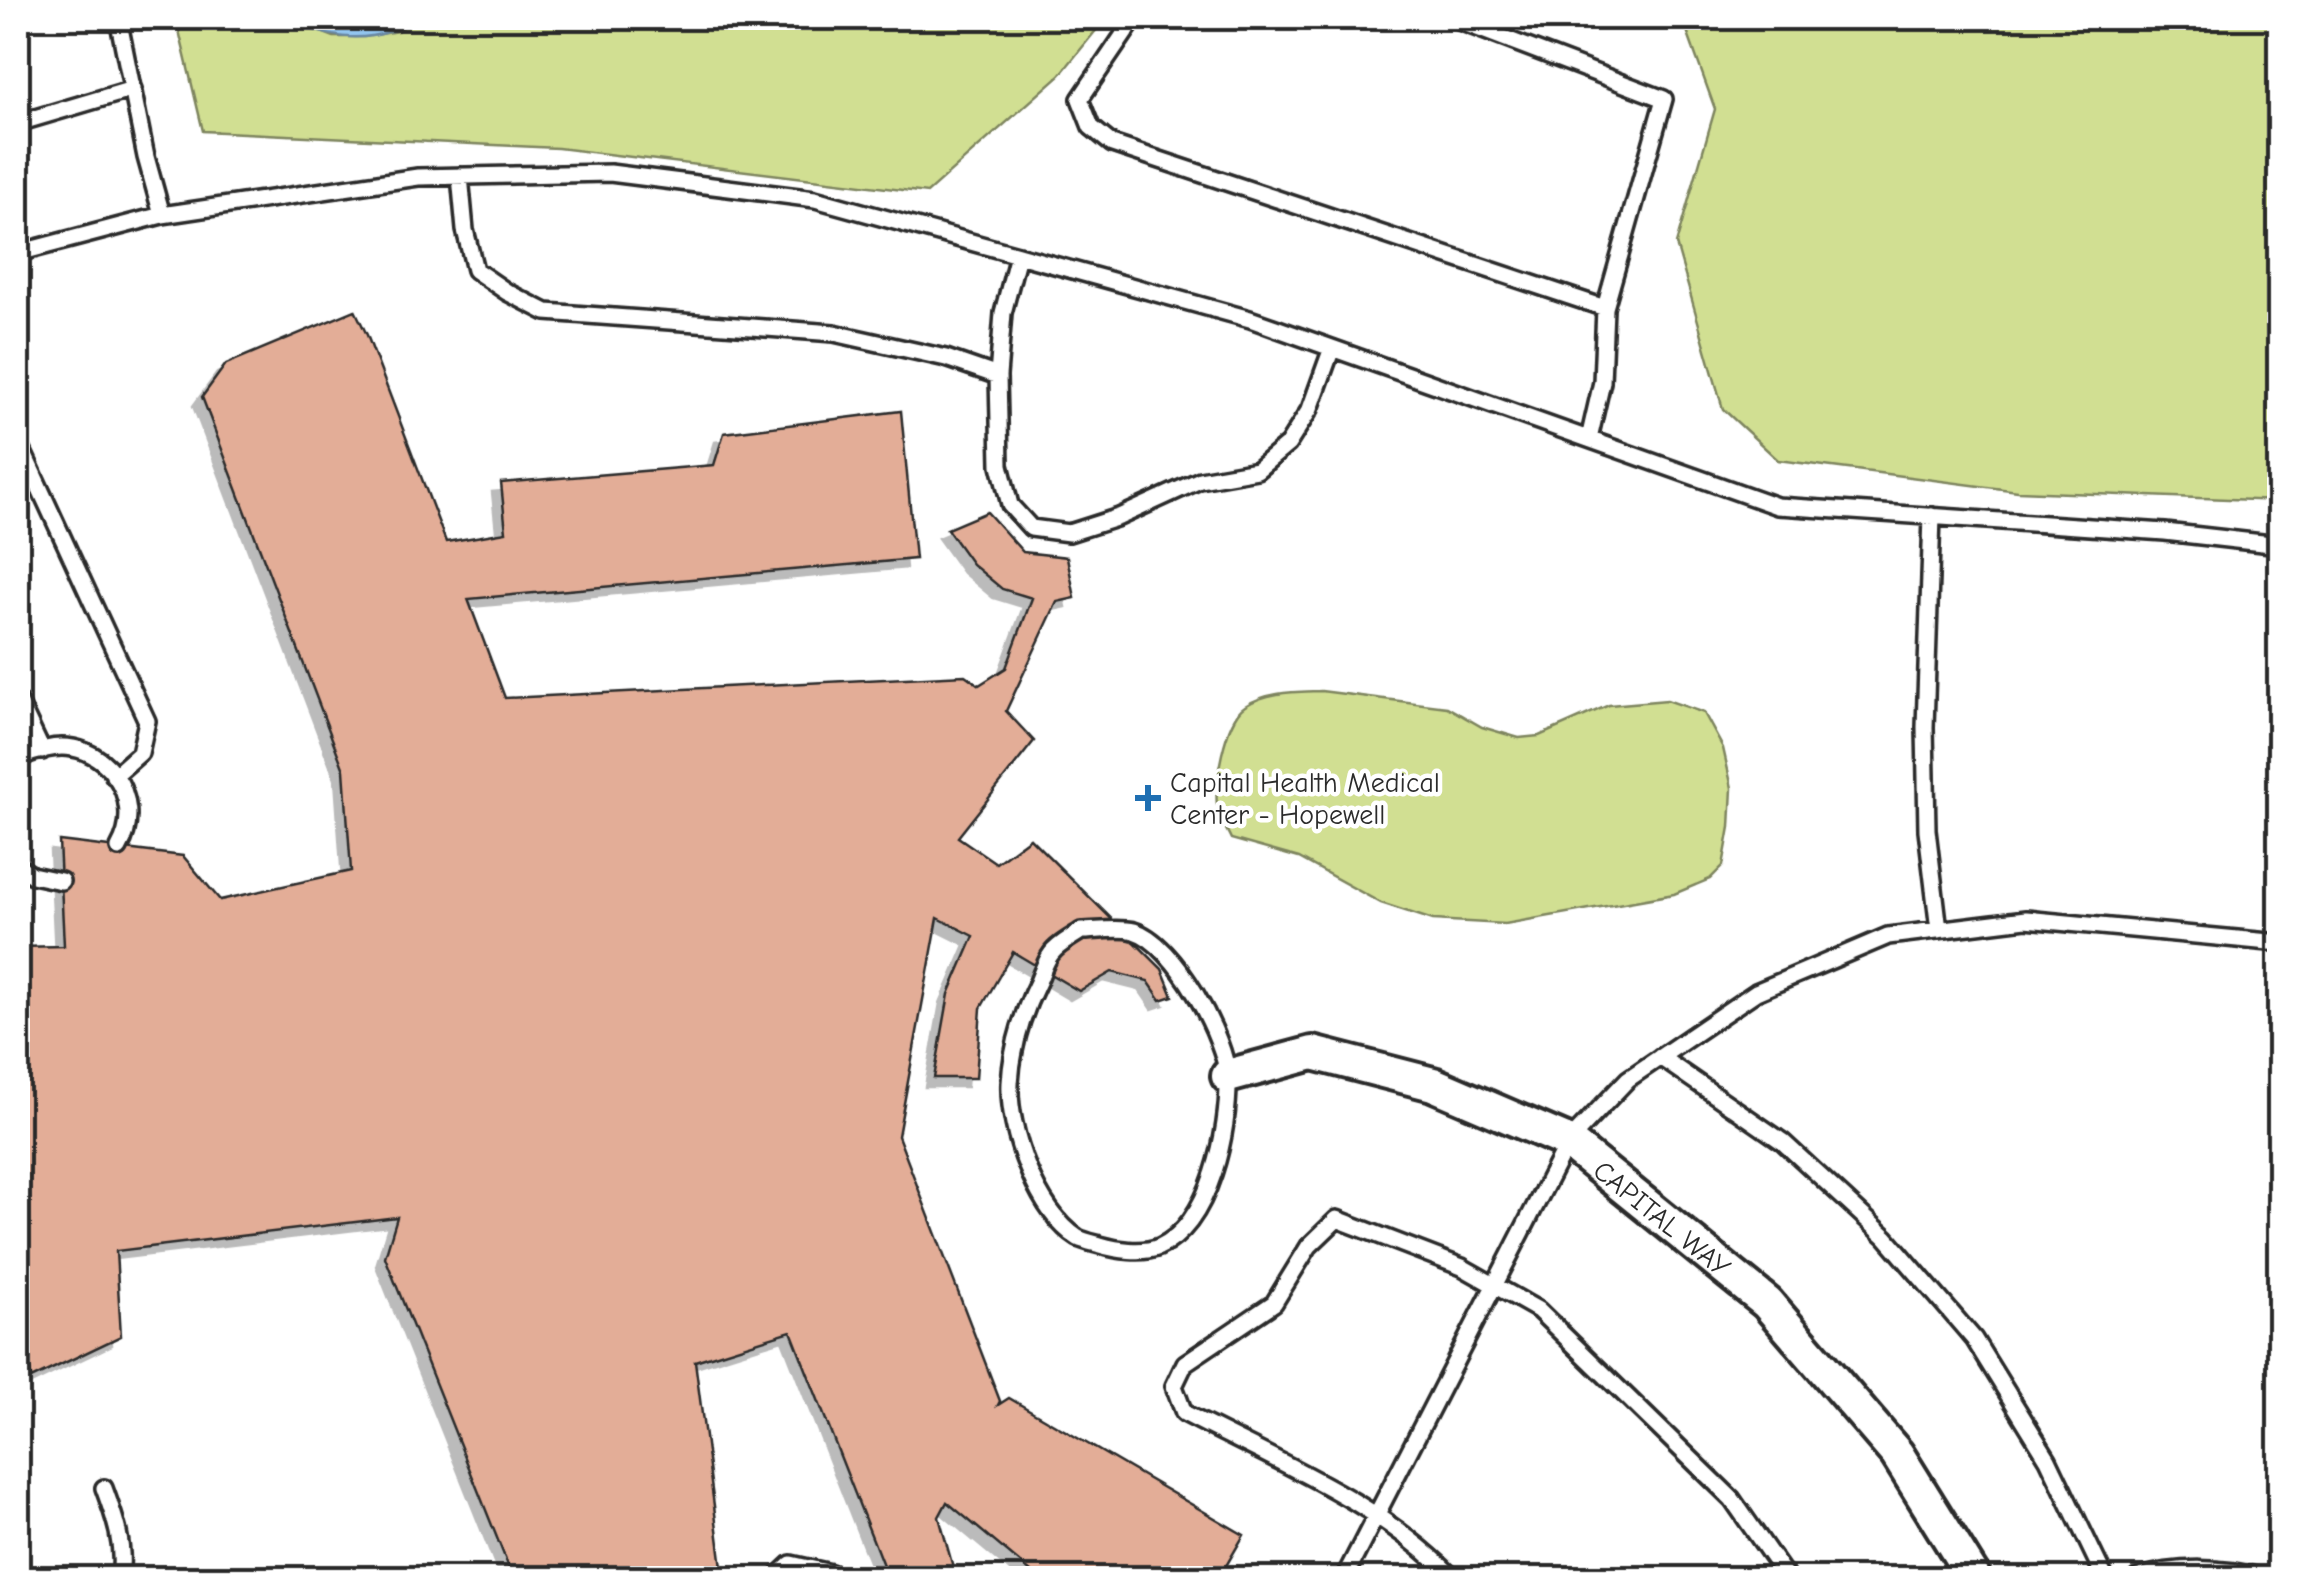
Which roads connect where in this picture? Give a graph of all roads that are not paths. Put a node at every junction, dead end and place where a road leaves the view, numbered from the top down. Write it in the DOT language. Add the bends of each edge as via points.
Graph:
graph roads {
  1 [pos="118,18"];
  2 [pos="1134,18"];
  3 [pos="1451,18"];
  4 [pos="132,89"];
  5 [pos="18,123"];
  6 [pos="460,176"];
  7 [pos="162,214"];
  8 [pos="18,254"];
  9 [pos="1018,255"];
  10 [pos="1606,308"];
  11 [pos="1332,348"];
  12 [pos="998,376"];
  13 [pos="1589,439"];
  14 [pos="18,441"];
  15 [pos="1932,516"];
  16 [pos="2280,546"];
  17 [pos="18,700"];
  18 [pos="42,751"];
  19 [pos="18,761"];
  20 [pos="114,776"];
  21 [pos="119,848"];
  22 [pos="18,866"];
  23 [pos="61,881"];
  24 [pos="1939,930"];
  25 [pos="2280,942"];
  26 [pos="1660,1057"];
  27 [pos="1228,1076"];
  28 [pos="1568,1142"];
  29 [pos="1497,1284"];
  30 [pos="104,1488"];
  31 [pos="1377,1516"];
  32 [pos="120,1578"];
  33 [pos="776,1578"];
  34 [pos="834,1578"];
  35 [pos="1344,1578"];
  36 [pos="1454,1578"];
  37 [pos="1787,1578"];
  38 [pos="1974,1578"];
  39 [pos="2104,1578"];
  40 [pos="2138,1578"];
  41 [pos="2263,1578"];
  1 -- 4 [label="lane"];
  2 -- 10 [label="lane" via="1080,100 1091,128 1112,144"];
  3 -- 10 [label="lane" via="1664,99"];
  4 -- 5 [label="lane"];
  4 -- 7 [label="lane"];
  6 -- 7 [label="lane"];
  6 -- 9 [label="lane" via="610,173 815,198"];
  6 -- 12 [label="lane" via="475,270 546,312 834,332"];
  7 -- 8 [label="lane"];
  9 -- 11 [label="lane"];
  9 -- 12 [label="lane" via="1002,313"];
  10 -- 13 [label="lane" via="1602,382"];
  11 -- 12 [label="lane" via="1310,409 1288,444 1257,470 1200,480 1069,532 1031,528 1010,505 1000,465"];
  11 -- 13 [label="lane"];
  13 -- 15 [label="lane" via="1777,506"];
  14 -- 20 [label="lane" via="147,721 140,754"];
  15 -- 16 [label="lane"];
  15 -- 24 [label="lane" via="1926,830"];
  17 -- 18 [label="lane"];
  18 -- 19 [label="lane"];
  18 -- 20 [label="lane" via="84,748"];
  20 -- 21 [label="lane" via="129,816"];
  22 -- 23 [label="lane"];
  24 -- 25 [label="lane" via="2026,919"];
  24 -- 26 [label="lane" via="1888,936 1756,992"];
  26 -- 28 [label="lane" via="1628,1079"];
  26 -- 39 [label="lane" via="1783,1142 1886,1236 1974,1339 2048,1460"];
  27 -- 27 [label="lane" via="1210,1018 1173,960 1134,931 1080,932 1051,953 1025,1008 1010,1087 1016,1137 1057,1217 1078,1238 1118,1251 1159,1247 1187,1224 1212,1182"];
  27 -- 28 [label="street, CAPITAL WAY" via="1313,1052 1433,1084"];
  28 -- 29 [label="lane"];
  28 -- 38 [label="street, CAPITAL WAY" via="1767,1303 1897,1454"];
  29 -- 31 [label="lane"];
  29 -- 31 [label="lane" via="1337,1219 1309,1246 1274,1303 1185,1362 1174,1386 1184,1413"];
  29 -- 37 [label="lane" via="1538,1310 1732,1499"];
  30 -- 32 [label="lane" via="118,1527"];
  31 -- 35 [label="lane"];
  31 -- 36 [label="lane" via="1425,1548"];
  33 -- 34 [label="lane" via="790,1564"];
  40 -- 41 [label="lane" via="2162,1570"];
}
